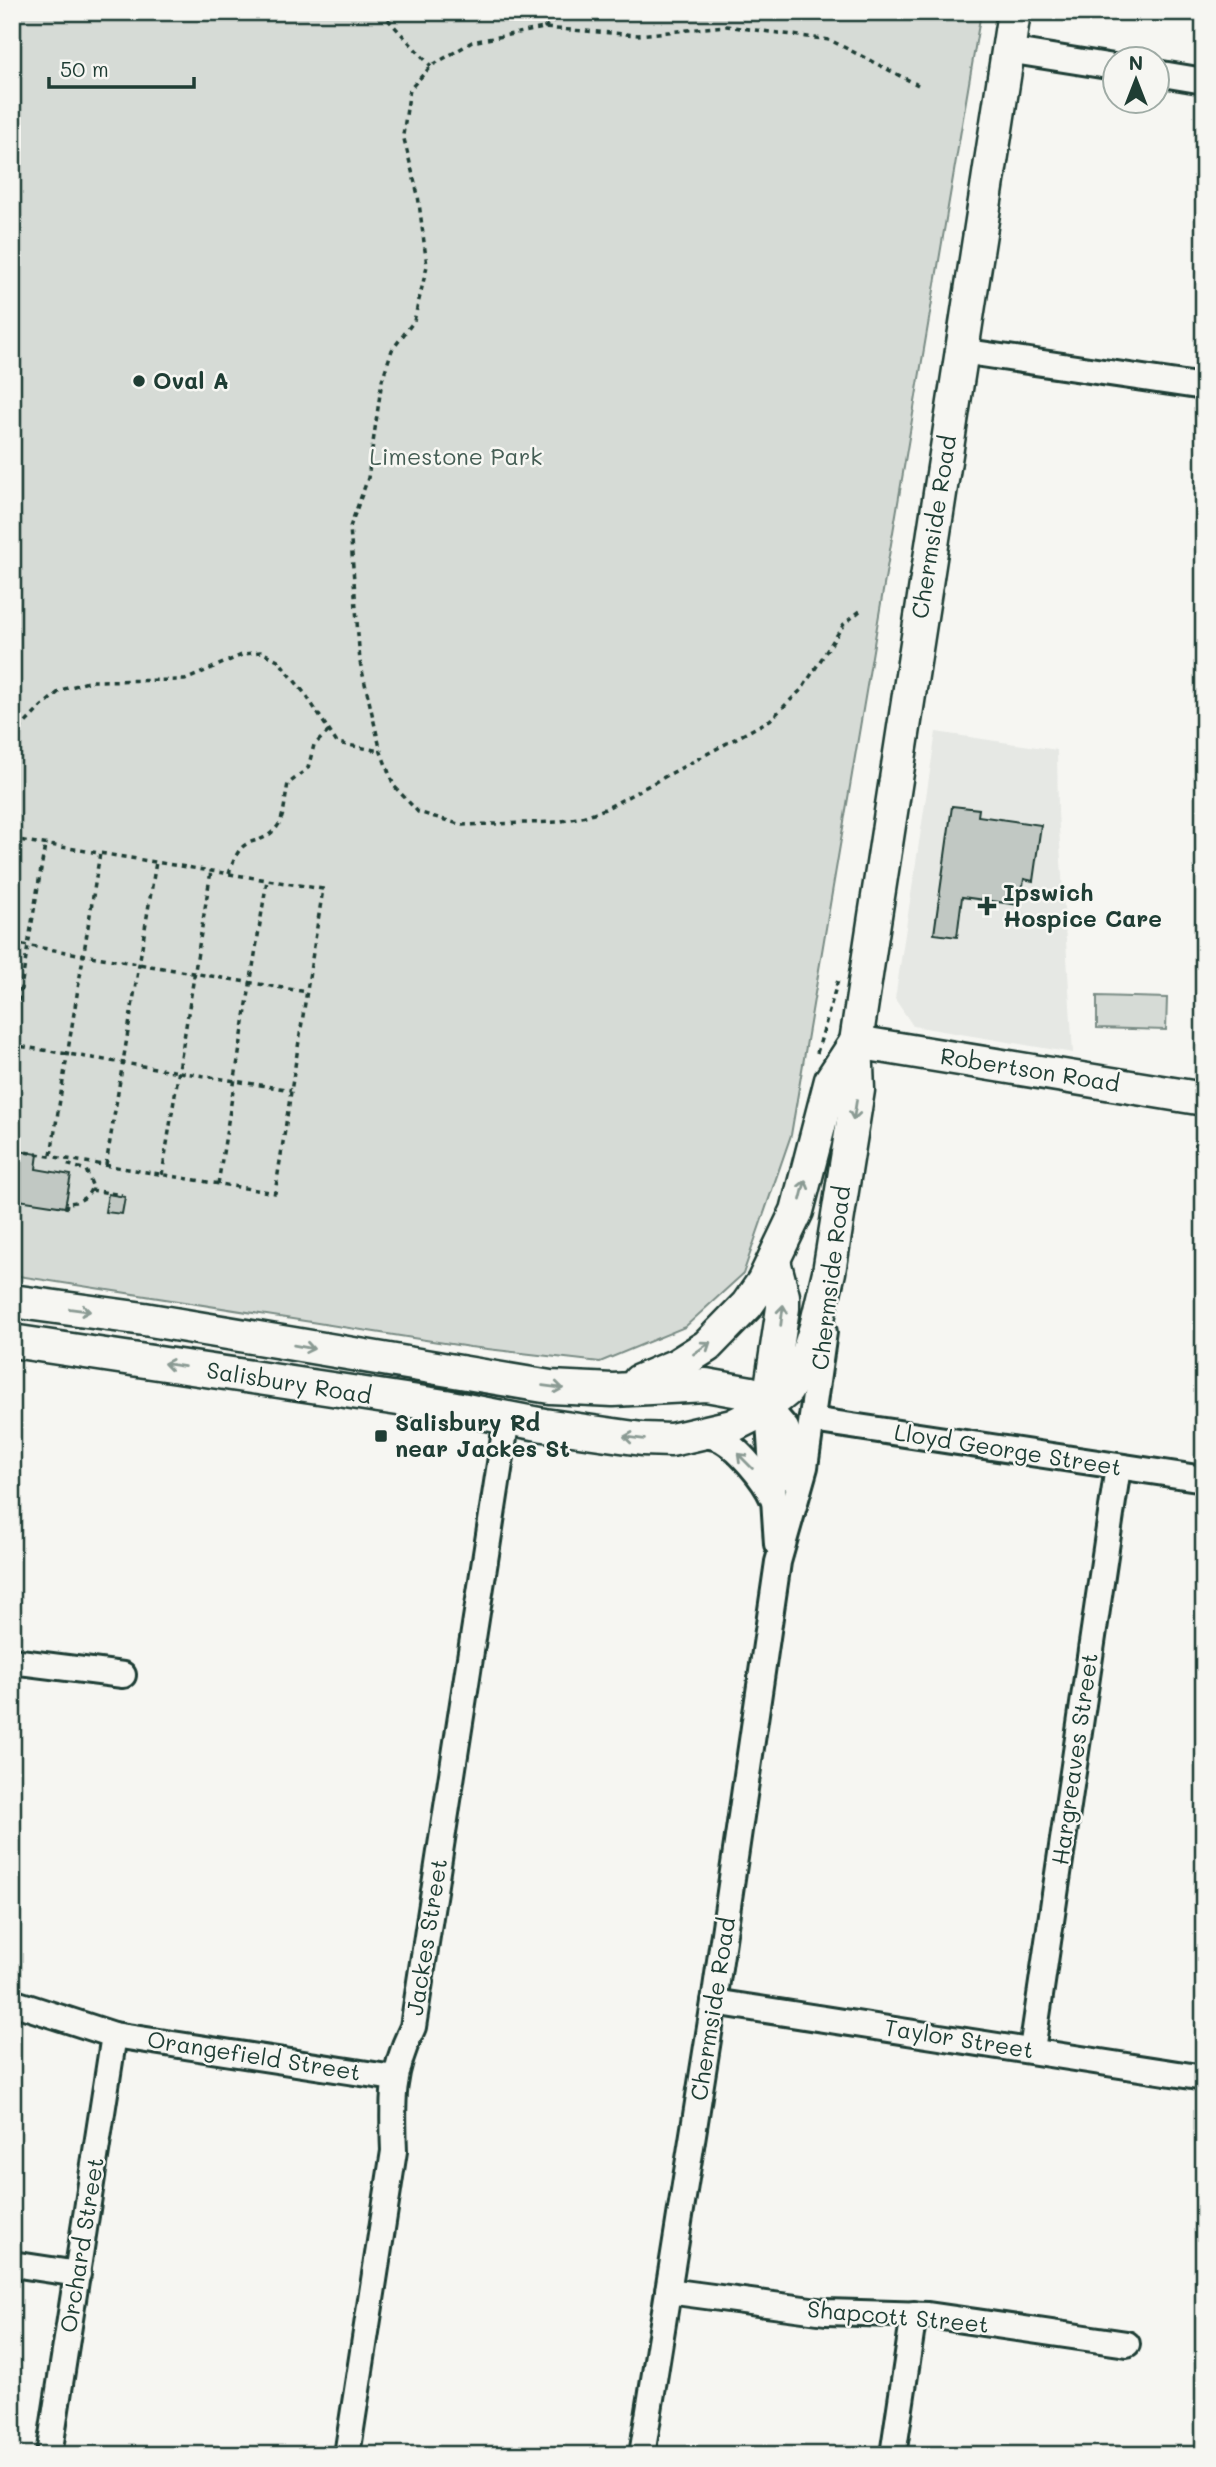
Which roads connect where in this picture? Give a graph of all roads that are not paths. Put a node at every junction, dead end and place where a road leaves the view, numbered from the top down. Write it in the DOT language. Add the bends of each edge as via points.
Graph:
graph roads {
  1 [pos="1014,12"];
  2 [pos="1008,50"];
  3 [pos="1100,65"];
  4 [pos="1170,76"];
  5 [pos="1204,81"];
  6 [pos="961,351"];
  7 [pos="1204,387"];
  8 [pos="856,1042"];
  9 [pos="1204,1099"];
  10 [pos="776,1257"];
  11 [pos="829,1272"];
  12 [pos="12,1301"];
  13 [pos="12,1341"];
  14 [pos="514,1382"];
  15 [pos="594,1390"];
  16 [pos="768,1407"];
  17 [pos="507,1418"];
  18 [pos="812,1420"];
  19 [pos="701,1434"];
  20 [pos="1118,1467"];
  21 [pos="1204,1479"];
  22 [pos="783,1508"];
  23 [pos="12,1661"];
  24 [pos="123,1675"];
  25 [pos="12,2002"];
  26 [pos="715,2002"];
  27 [pos="114,2035"];
  28 [pos="1032,2050"];
  29 [pos="394,2078"];
  30 [pos="1204,2078"];
  31 [pos="12,2264"];
  32 [pos="78,2274"];
  33 [pos="668,2291"];
  34 [pos="914,2314"];
  35 [pos="1127,2344"];
  36 [pos="49,2455"];
  37 [pos="346,2455"];
  38 [pos="642,2455"];
  39 [pos="893,2455"];
  1 -- 2 [label="main road, Chermside Road"];
  2 -- 3 [label="street"];
  2 -- 6 [label="main road, Chermside Road"];
  4 -- 5 [label="street"];
  6 -- 7 [label="street"];
  6 -- 8 [label="main road, Chermside Road"];
  8 -- 9 [label="main road, Robertson Road"];
  10 -- 8 [label="main road, Chermside Road, one-way" via="797,1211 831,1080"];
  8 -- 11 [label="main road, Chermside Road, one-way" via="858,1090"];
  15 -- 10 [label="main road, Salisbury Road, one-way" via="659,1374 707,1346 747,1305"];
  16 -- 10 [label="main road, Chermside Road, one-way" via="783,1308"];
  11 -- 16 [label="main road, Salisbury Road" via="807,1356 787,1390"];
  11 -- 18 [label="street, Chermside Road"];
  12 -- 14 [label="main road, Salisbury Road, one-way"];
  17 -- 13 [label="main road, Salisbury Road, one-way"];
  14 -- 15 [label="main road, Salisbury Road, one-way"];
  14 -- 17 [label="main road"];
  15 -- 16 [label="main road, Salisbury Road" via="706,1385 751,1393"];
  16 -- 19 [label="main road, Salisbury Road" via="732,1426"];
  16 -- 22 [label="street, Chermside Road" via="774,1472"];
  19 -- 17 [label="main road, Salisbury Road, one-way" via="642,1439"];
  17 -- 29 [label="street, Jackes Street" via="413,2027"];
  18 -- 20 [label="street, Lloyd George Street"];
  18 -- 22 [label="street, Chermside Road" via="805,1467"];
  22 -- 19 [label="street, one-way" via="732,1448"];
  20 -- 21 [label="street, Lloyd George Street"];
  20 -- 28 [label="street, Hargreaves Street"];
  22 -- 26 [label="street, Chermside Road"];
  23 -- 24 [label="street"];
  25 -- 27 [label="street, Orangefield Street"];
  26 -- 28 [label="street, Taylor Street"];
  26 -- 33 [label="street, Chermside Road"];
  27 -- 29 [label="street, Orangefield Street"];
  27 -- 32 [label="street, Orchard Street"];
  28 -- 30 [label="street, Taylor Street"];
  29 -- 37 [label="street, Jackes Street" via="394,2151"];
  31 -- 32 [label="street"];
  32 -- 36 [label="street, Orchard Street"];
  33 -- 34 [label="street, Shapcott Street" via="827,2312"];
  33 -- 38 [label="street, Chermside Road"];
  34 -- 35 [label="street, Shapcott Street"];
  34 -- 39 [label="street"];
}
